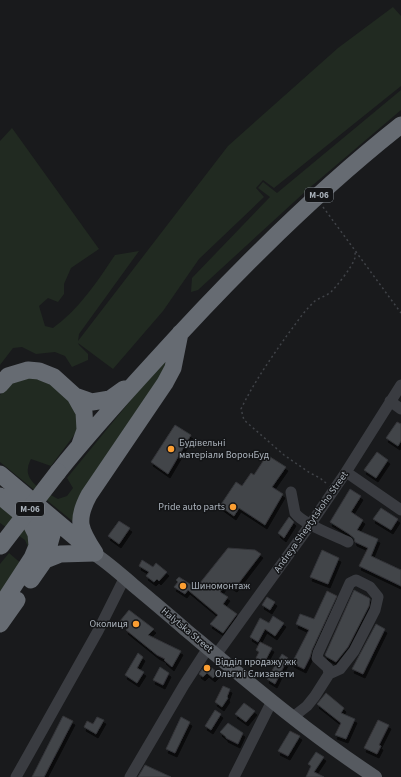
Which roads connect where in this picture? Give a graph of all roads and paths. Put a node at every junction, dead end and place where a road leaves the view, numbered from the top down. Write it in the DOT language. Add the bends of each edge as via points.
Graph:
graph roads {
  1 [pos="401,125"];
  2 [pos="316,198"];
  3 [pos="355,251"];
  4 [pos="401,313"];
  5 [pos="180,333"];
  6 [pos="139,378"];
  7 [pos="0,385"];
  8 [pos="401,385"];
  9 [pos="75,396"];
  10 [pos="390,402"];
  11 [pos="401,409"];
  12 [pos="80,446"];
  13 [pos="346,472"];
  14 [pos="0,474"];
  15 [pos="333,489"];
  16 [pos="291,492"];
  17 [pos="0,496"];
  18 [pos="401,510"];
  19 [pos="44,512"];
  20 [pos="28,520"];
  21 [pos="310,525"];
  22 [pos="53,531"];
  23 [pos="348,542"];
  24 [pos="1,547"];
  25 [pos="95,554"];
  26 [pos="45,560"];
  27 [pos="125,577"];
  28 [pos="0,607"];
  29 [pos="0,624"];
  30 [pos="212,652"];
  31 [pos="330,674"];
  32 [pos="272,701"];
  33 [pos="292,717"];
  34 [pos="16,777"];
  35 [pos="130,777"];
  36 [pos="234,777"];
  37 [pos="375,777"];
  1 -- 2 [label="highway, М-06"];
  2 -- 3 [label="path"];
  2 -- 5 [label="highway, М-06" via="241,269"];
  3 -- 4 [label="path"];
  3 -- 15 [label="path" via="355,259 331,291 314,301 302,315 258,378 241,409 244,420 278,450"];
  5 -- 6 [label="highway, М-06"];
  5 -- 25 [label="highway" via="173,368 165,383 84,506 80,525"];
  6 -- 9 [label="highway" via="110,399 92,402"];
  6 -- 12 [label="highway, М-06"];
  7 -- 9 [label="highway" via="8,376 28,370 39,371 54,377"];
  8 -- 10 [label="street, Andreya Sheptytskoho Street"];
  9 -- 12 [label="highway" via="84,412 85,430"];
  10 -- 11 [label="street"];
  10 -- 13 [label="street, Andreya Sheptytskoho Street"];
  12 -- 24 [label="highway, М-06, bridge"];
  13 -- 15 [label="street, Andreya Sheptytskoho Street"];
  13 -- 18 [label="street"];
  14 -- 19 [label="highway"];
  15 -- 21 [label="street, Andreya Sheptytskoho Street"];
  16 -- 21 [label="street" via="296,516"];
  17 -- 20 [label="highway"];
  19 -- 22 [label="highway"];
  19 -- 25 [label="highway"];
  20 -- 22 [label="main road, Halytska Street"];
  20 -- 28 [label="highway" via="36,534 36,546 32,558"];
  21 -- 23 [label="street"];
  21 -- 30 [label="street, Andreya Sheptytskoho Street"];
  22 -- 25 [label="main road, Halytska Street"];
  22 -- 26 [label="highway"];
  25 -- 26 [label="highway" via="60,554"];
  25 -- 27 [label="main road, Halytska Street"];
  26 -- 29 [label="highway"];
  27 -- 30 [label="main road, Halytska Street"];
  27 -- 34 [label="street" via="98,631"];
  30 -- 32 [label="main road, Halytska Street"];
  30 -- 35 [label="street, Andreya Sheptytskoho Street" via="184,685"];
  31 -- 31 [label="street" via="328,668 317,658 318,653 350,583 356,580 370,587 378,596 375,610 354,651 340,669"];
  31 -- 33 [label="street" via="307,706"];
  32 -- 33 [label="main road, Halytska Street"];
  32 -- 36 [label="street"];
  33 -- 37 [label="main road, Halytska Street"];
}
